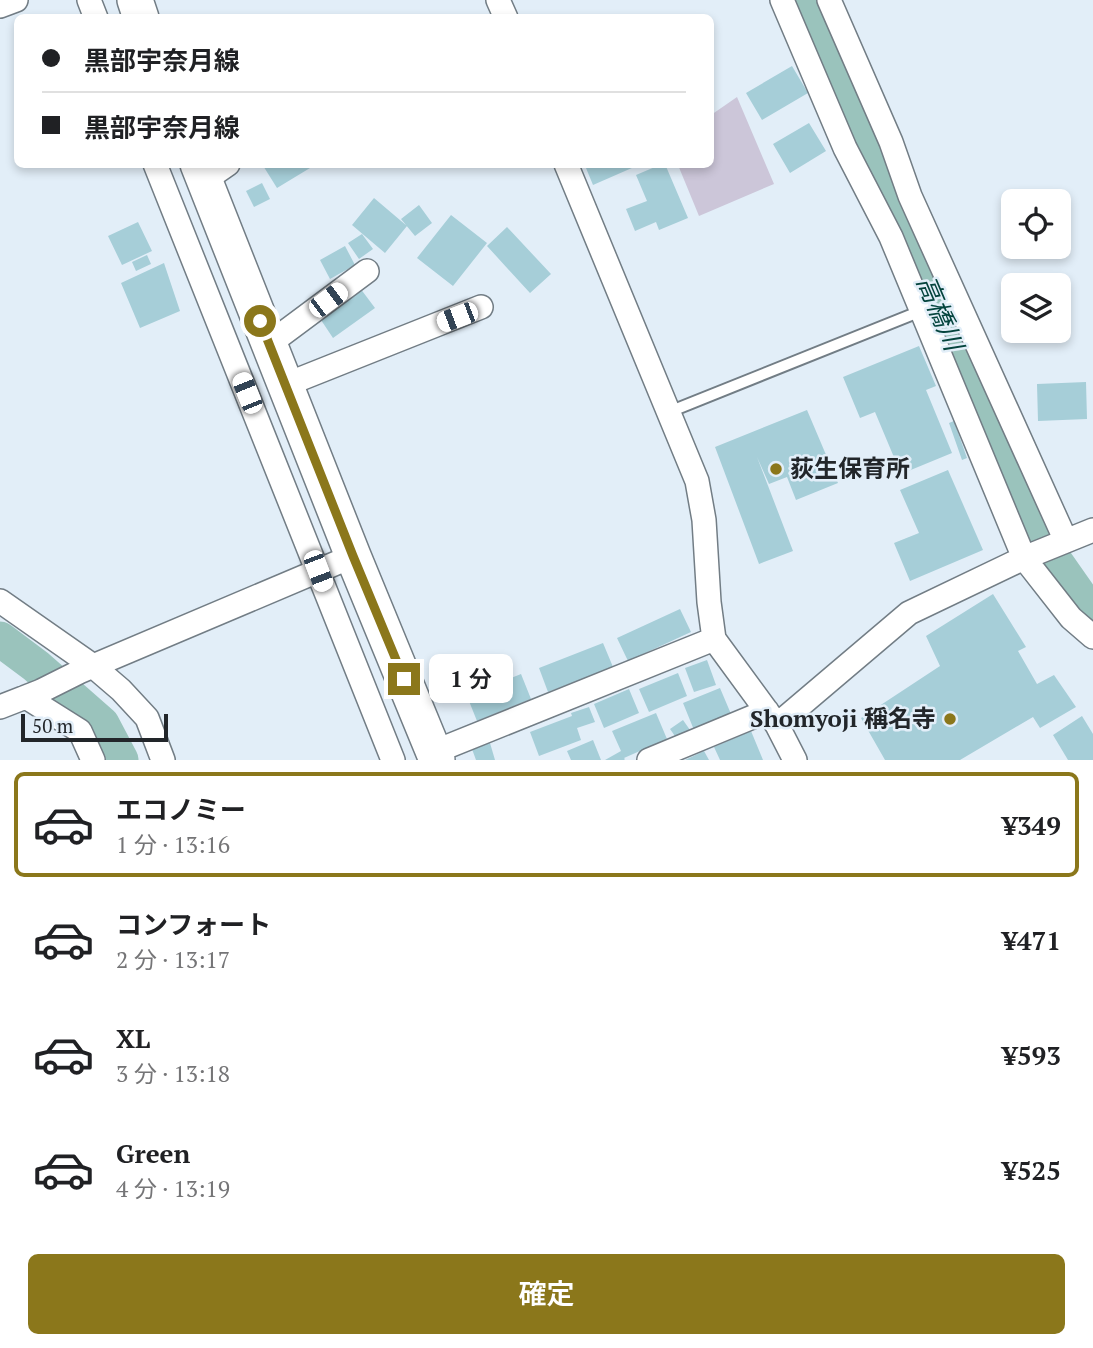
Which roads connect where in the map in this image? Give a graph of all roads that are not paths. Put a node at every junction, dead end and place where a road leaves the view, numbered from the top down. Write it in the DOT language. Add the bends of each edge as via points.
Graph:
graph roads {
  1 [pos="16,0"];
  2 [pos="782,0"];
  3 [pos="829,0"];
  4 [pos="0,6"];
  5 [pos="157,168"];
  6 [pos="568,168"];
  7 [pos="210,170"];
  8 [pos="368,271"];
  9 [pos="481,307"];
  10 [pos="921,311"];
  11 [pos="269,344"];
  12 [pos="285,385"];
  13 [pos="669,412"];
  14 [pos="1093,530"];
  15 [pos="1066,541"];
  16 [pos="353,556"];
  17 [pos="1024,558"];
  18 [pos="318,571"];
  19 [pos="0,601"];
  20 [pos="1093,637"];
  21 [pos="714,639"];
  22 [pos="86,669"];
  23 [pos="34,694"];
  24 [pos="0,707"];
  25 [pos="772,718"];
  26 [pos="436,756"];
  27 [pos="93,760"];
  28 [pos="163,760"];
  29 [pos="393,760"];
  30 [pos="649,760"];
  31 [pos="794,760"];
  1 -- 4 [label="street"];
  2 -- 10 [label="street"];
  3 -- 15 [label="street" via="910,196"];
  5 -- 18 [label="street"];
  6 -- 13 [label="street"];
  7 -- 11 [label="main road"];
  8 -- 11 [label="street"];
  9 -- 12 [label="street"];
  10 -- 13 [label="lane"];
  10 -- 17 [label="street"];
  11 -- 12 [label="main road"];
  12 -- 16 [label="main road"];
  13 -- 21 [label="street" via="697,481"];
  14 -- 15 [label="street"];
  15 -- 17 [label="street"];
  16 -- 18 [label="street"];
  16 -- 26 [label="main road"];
  17 -- 20 [label="street" via="1071,618"];
  17 -- 25 [label="street" via="909,613"];
  18 -- 22 [label="street"];
  18 -- 29 [label="street"];
  19 -- 22 [label="street"];
  21 -- 25 [label="street"];
  21 -- 26 [label="street"];
  22 -- 23 [label="street"];
  22 -- 28 [label="street" via="121,690 147,718"];
  23 -- 24 [label="street"];
  23 -- 27 [label="street" via="80,731"];
  25 -- 30 [label="street"];
  25 -- 31 [label="street"];
}
